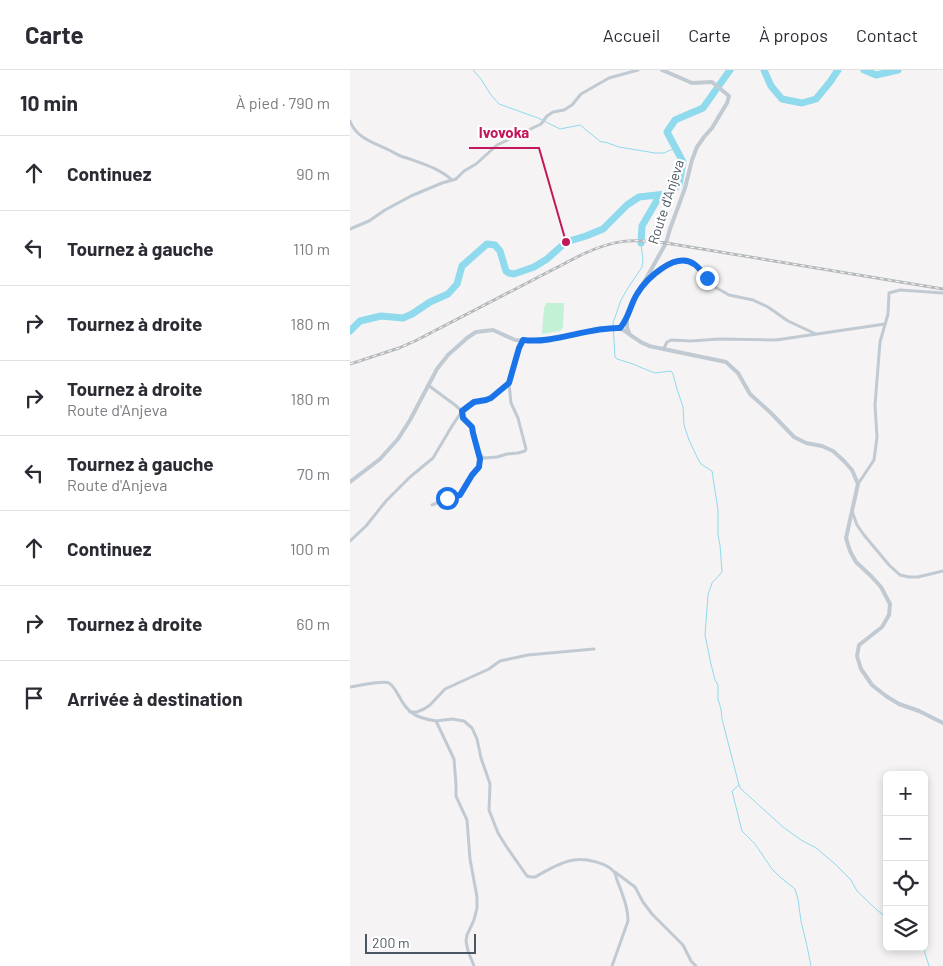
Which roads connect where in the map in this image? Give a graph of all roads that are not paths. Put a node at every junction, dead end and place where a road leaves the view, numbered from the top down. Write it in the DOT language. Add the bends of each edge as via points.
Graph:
graph roads {
  1 [pos="638,70"];
  2 [pos="662,70"];
  3 [pos="350,121"];
  4 [pos="452,180"];
  5 [pos="350,230"];
  6 [pos="638,293"];
  7 [pos="943,293"];
  8 [pos="627,317"];
  9 [pos="885,324"];
  10 [pos="618,328"];
  11 [pos="629,333"];
  12 [pos="817,334"];
  13 [pos="523,340"];
  14 [pos="664,348"];
  15 [pos="509,383"];
  16 [pos="428,385"];
  17 [pos="462,411"];
  18 [pos="478,453"];
  19 [pos="350,482"];
  20 [pos="858,484"];
  21 [pos="432,505"];
  22 [pos="852,510"];
  23 [pos="350,541"];
  24 [pos="943,571"];
  25 [pos="594,649"];
  26 [pos="350,687"];
  27 [pos="410,712"];
  28 [pos="436,722"];
  29 [pos="943,723"];
  30 [pos="614,872"];
  31 [pos="474,966"];
  32 [pos="612,966"];
  33 [pos="696,966"];
  1 -- 4 [label="street" via="609,78 581,94 572,105 552,112 540,124 513,136"];
  2 -- 6 [label="street, Route d'Anjeva" via="692,83 712,82 729,96 717,120 697,147 666,243"];
  3 -- 4 [label="street" via="356,132 370,143 439,170"];
  4 -- 5 [label="street" via="411,196"];
  6 -- 8 [label="street, Route d'Anjeva"];
  6 -- 12 [label="street" via="664,266 688,261 714,287 730,295 753,300 788,322"];
  7 -- 9 [label="street" via="900,290 889,293"];
  8 -- 10 [label="street, Route d'Anjeva"];
  8 -- 11 [label="street"];
  9 -- 12 [label="street"];
  9 -- 20 [label="street" via="880,342 874,460"];
  10 -- 11 [label="street"];
  10 -- 13 [label="street" via="533,342"];
  11 -- 14 [label="street" via="649,346"];
  12 -- 14 [label="street" via="776,340 672,340"];
  13 -- 15 [label="street"];
  13 -- 16 [label="street" via="515,340 493,330 476,332 448,355"];
  14 -- 20 [label="street" via="726,362 738,373 750,394 794,438 833,451 852,470"];
  15 -- 17 [label="street" via="491,398 474,402"];
  15 -- 18 [label="street" via="511,403 526,451 492,458 484,458"];
  16 -- 17 [label="street"];
  16 -- 19 [label="street" via="398,439 380,459"];
  17 -- 18 [label="street" via="463,418 472,427"];
  17 -- 23 [label="street" via="433,458 410,477"];
  18 -- 21 [label="street" via="479,467 460,495"];
  20 -- 22 [label="street"];
  22 -- 24 [label="street" via="864,535 900,575 918,577"];
  22 -- 29 [label="street" via="846,538 850,551 856,562 881,587 890,604 889,615 882,627 859,646 856,656 861,669 872,685 886,696"];
  25 -- 27 [label="street" via="528,654 500,661 445,689 424,709"];
  26 -- 27 [label="street" via="389,683"];
  27 -- 28 [label="street"];
  28 -- 30 [label="street" via="452,719 464,721 472,728 490,784 489,810 498,833 527,876 535,876 574,860 597,862"];
  28 -- 31 [label="street" via="454,758 456,796 467,820 477,908 466,941"];
  30 -- 32 [label="street" via="628,921"];
  30 -- 33 [label="street" via="634,887 652,914 683,945"];
}
